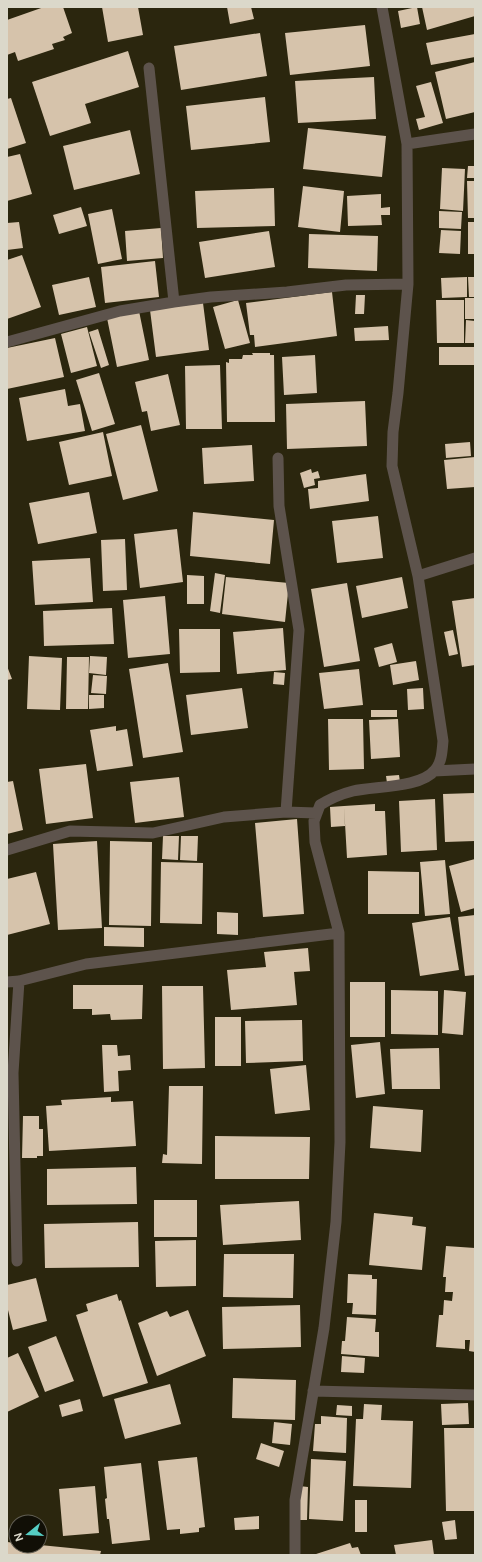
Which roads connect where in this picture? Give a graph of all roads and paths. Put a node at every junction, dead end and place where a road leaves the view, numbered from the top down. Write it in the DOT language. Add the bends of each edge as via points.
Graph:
graph roads {
  1 [pos="384,8"];
  2 [pos="149,68"];
  3 [pos="475,134"];
  4 [pos="407,144"];
  5 [pos="408,284"];
  6 [pos="174,302"];
  7 [pos="7,342"];
  8 [pos="278,458"];
  9 [pos="475,558"];
  10 [pos="418,576"];
  11 [pos="475,769"];
  12 [pos="434,771"];
  13 [pos="286,812"];
  14 [pos="316,813"];
  15 [pos="7,850"];
  16 [pos="339,933"];
  17 [pos="19,981"];
  18 [pos="7,982"];
  19 [pos="17,1261"];
  20 [pos="313,1391"];
  21 [pos="475,1395"];
  22 [pos="294,1555"];
  1 -- 4 [label="street"];
  2 -- 6 [label="street"];
  3 -- 4 [label="street"];
  4 -- 5 [label="street"];
  5 -- 6 [label="street" via="346,286"];
  5 -- 10 [label="street" via="392,466"];
  6 -- 7 [label="street" via="120,311"];
  8 -- 13 [label="street" via="279,506 299,630"];
  9 -- 10 [label="street"];
  10 -- 12 [label="street" via="443,741 442,754"];
  11 -- 12 [label="street"];
  12 -- 14 [label="street" via="415,782 335,796 320,805"];
  13 -- 14 [label="street"];
  13 -- 15 [label="street" via="224,817 153,833 70,831"];
  14 -- 16 [label="street" via="315,842"];
  16 -- 17 [label="street" via="86,964"];
  16 -- 20 [label="street" via="340,1142 336,1222 324,1328"];
  17 -- 18 [label="street"];
  17 -- 19 [label="street" via="13,1073"];
  20 -- 21 [label="street"];
  20 -- 22 [label="street" via="295,1500"];
}
